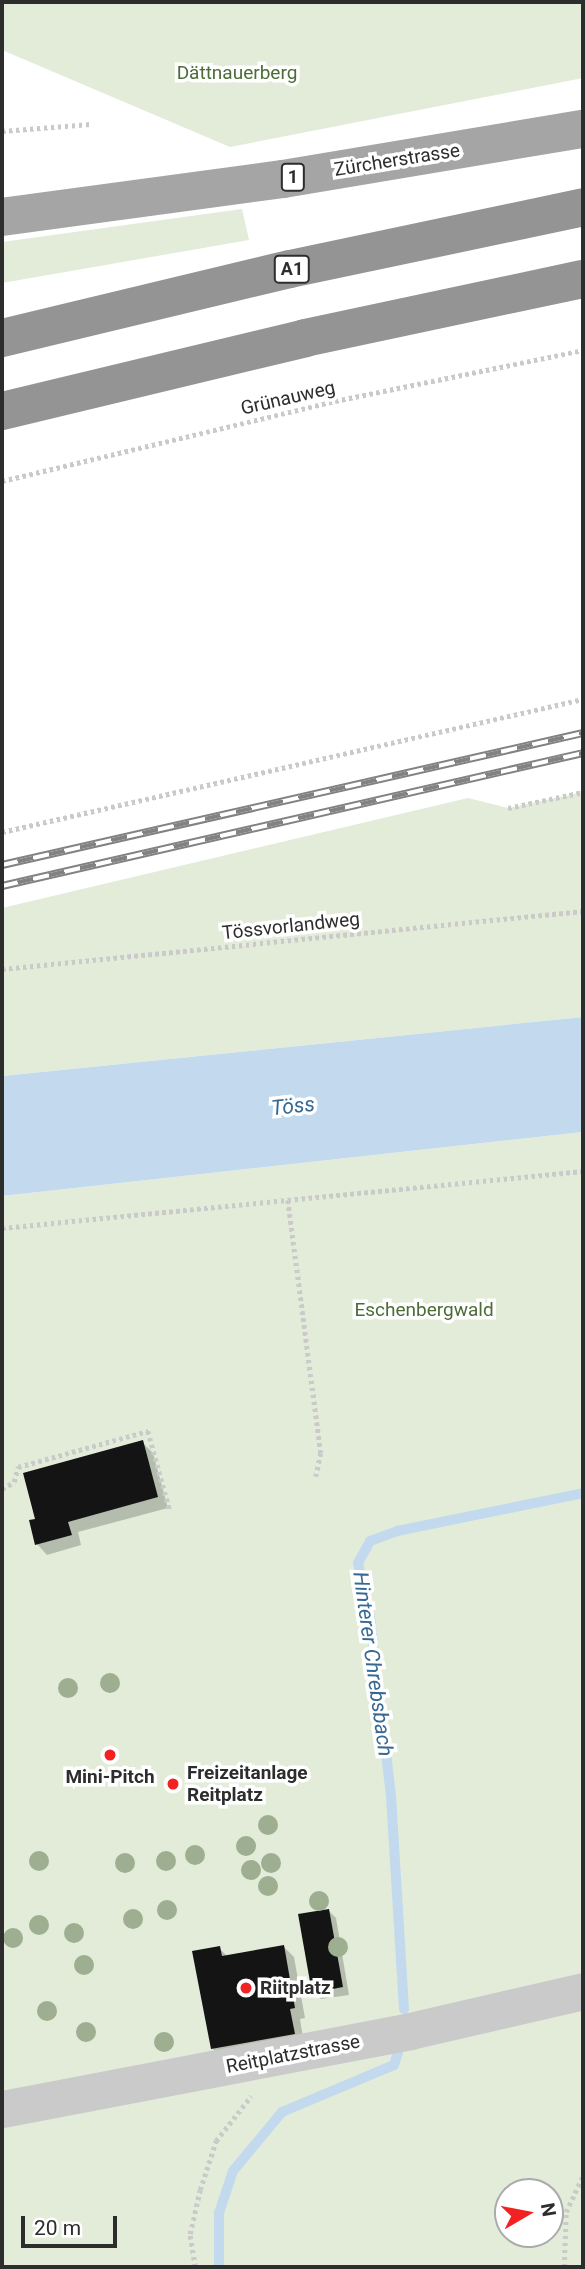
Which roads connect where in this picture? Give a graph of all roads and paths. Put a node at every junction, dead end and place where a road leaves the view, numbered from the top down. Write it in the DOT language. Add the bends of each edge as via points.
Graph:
graph roads {
  1 [pos="91,124"];
  2 [pos="583,129"];
  3 [pos="2,131"];
  4 [pos="583,208"];
  5 [pos="2,217"];
  6 [pos="583,279"];
  7 [pos="2,338"];
  8 [pos="583,350"];
  9 [pos="2,411"];
  10 [pos="2,481"];
  11 [pos="583,699"];
  12 [pos="583,792"];
  13 [pos="508,808"];
  14 [pos="2,832"];
  15 [pos="583,911"];
  16 [pos="2,969"];
  17 [pos="583,1171"];
  18 [pos="288,1200"];
  19 [pos="2,1228"];
  20 [pos="316,1476"];
  21 [pos="2,1489"];
  22 [pos="170,1511"];
  23 [pos="583,1991"];
  24 [pos="282,2056"];
  25 [pos="2,2109"];
  26 [pos="583,2176"];
  27 [pos="195,2267"];
  28 [pos="564,2267"];
  1 -- 3 [label="path"];
  2 -- 5 [label="main road, Zürcherstrasse / 1" via="270,181"];
  4 -- 7 [label="highway, A1" via="290,269"];
  6 -- 9 [label="highway" via="305,338"];
  8 -- 10 [label="path, Grünauweg" via="335,401"];
  11 -- 14 [label="path"];
  12 -- 13 [label="path"];
  15 -- 16 [label="path, Tössvorlandweg"];
  17 -- 18 [label="path"];
  18 -- 19 [label="path"];
  18 -- 20 [label="path" via="321,1453"];
  21 -- 22 [label="path" via="14,1482 18,1467 148,1431"];
  23 -- 24 [label="street, Reitplatzstrasse"];
  24 -- 25 [label="street, Reitplatzstrasse"];
  24 -- 27 [label="path" via="216,2141 190,2234"];
  26 -- 28 [label="path" via="566,2212"];
}
